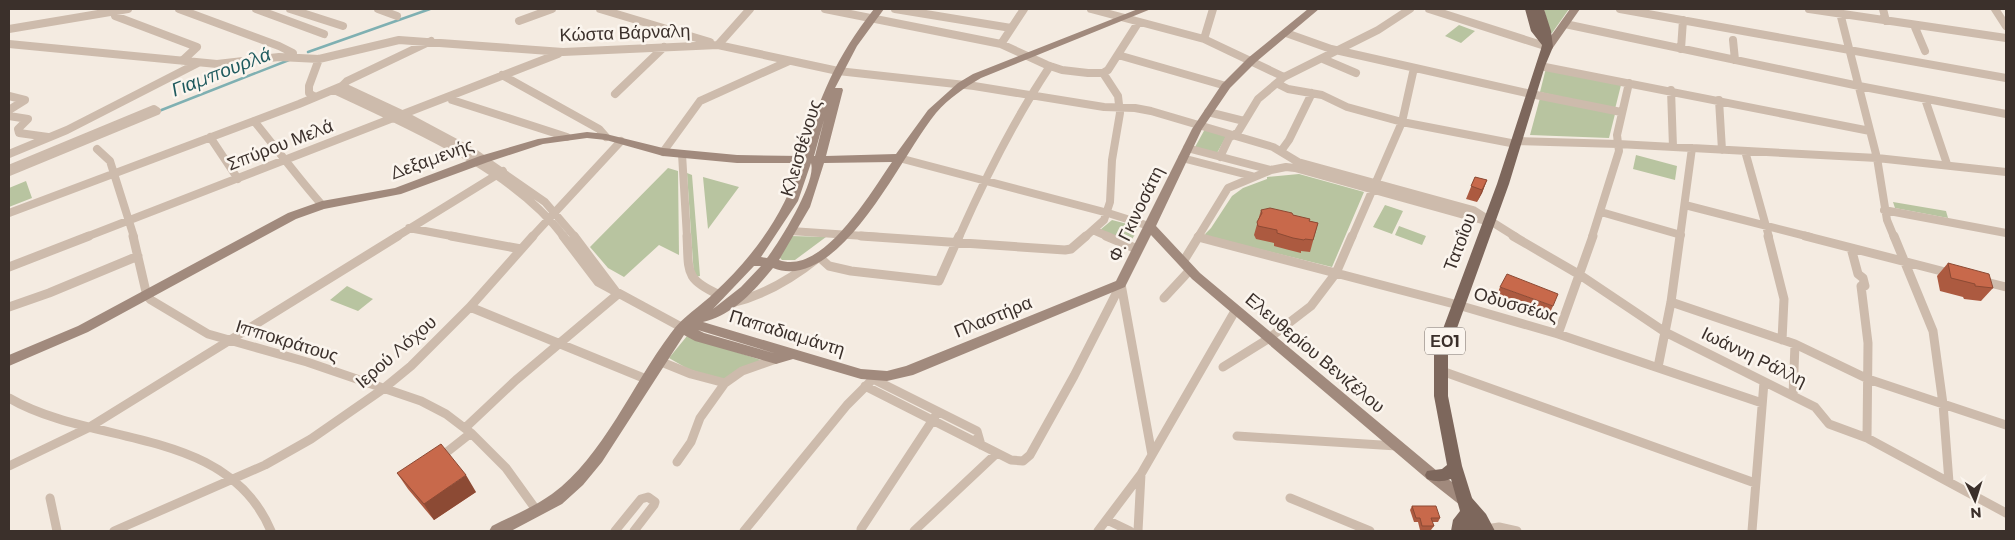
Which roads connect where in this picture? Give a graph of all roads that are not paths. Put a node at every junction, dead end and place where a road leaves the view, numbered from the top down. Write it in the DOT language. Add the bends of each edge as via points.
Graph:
graph roads {
  1 [pos="128,9"];
  2 [pos="179,9"];
  3 [pos="256,9"];
  4 [pos="290,9"];
  5 [pos="378,9"];
  6 [pos="552,9"];
  7 [pos="600,9"];
  8 [pos="750,9"];
  9 [pos="825,9"];
  10 [pos="880,9"];
  11 [pos="886,9"];
  12 [pos="895,9"];
  13 [pos="1024,9"];
  14 [pos="1091,9"];
  15 [pos="1146,9"];
  16 [pos="1213,9"];
  17 [pos="1314,9"];
  18 [pos="1410,9"];
  19 [pos="1428,9"];
  20 [pos="1530,9"];
  21 [pos="1539,9"];
  22 [pos="1575,9"];
  23 [pos="1620,9"];
  24 [pos="1809,9"];
  25 [pos="1883,9"];
  26 [pos="1996,10"];
  27 [pos="114,12"];
  28 [pos="1840,12"];
  29 [pos="2006,14"];
  30 [pos="396,16"];
  31 [pos="1122,18"];
  32 [pos="874,20"];
  33 [pos="1683,20"];
  34 [pos="518,21"];
  35 [pos="1886,21"];
  36 [pos="1138,23"];
  37 [pos="1565,24"];
  38 [pos="1914,25"];
  39 [pos="343,26"];
  40 [pos="2006,26"];
  41 [pos="1011,28"];
  42 [pos="9,29"];
  43 [pos="1286,33"];
  44 [pos="324,34"];
  45 [pos="2006,38"];
  46 [pos="1204,39"];
  47 [pos="1732,40"];
  48 [pos="432,41"];
  49 [pos="9,44"];
  50 [pos="718,44"];
  51 [pos="1001,44"];
  52 [pos="664,47"];
  53 [pos="1548,47"];
  54 [pos="1681,49"];
  55 [pos="1339,51"];
  56 [pos="1849,51"];
  57 [pos="1925,51"];
  58 [pos="563,52"];
  59 [pos="1029,55"];
  60 [pos="1118,55"];
  61 [pos="292,57"];
  62 [pos="319,59"];
  63 [pos="1323,59"];
  64 [pos="1252,60"];
  65 [pos="1735,60"];
  66 [pos="790,61"];
  67 [pos="182,62"];
  68 [pos="198,63"];
  69 [pos="1050,66"];
  70 [pos="1540,66"];
  71 [pos="1414,68"];
  72 [pos="841,72"];
  73 [pos="1103,73"];
  74 [pos="1356,73"];
  75 [pos="502,75"];
  76 [pos="1284,76"];
  77 [pos="2006,78"];
  78 [pos="1629,83"];
  79 [pos="1278,84"];
  80 [pos="960,85"];
  81 [pos="1226,86"];
  82 [pos="1859,86"];
  83 [pos="338,88"];
  84 [pos="1671,90"];
  85 [pos="1312,93"];
  86 [pos="614,94"];
  87 [pos="1531,94"];
  88 [pos="1031,95"];
  89 [pos="9,96"];
  90 [pos="315,98"];
  91 [pos="1926,99"];
  92 [pos="452,100"];
  93 [pos="1720,100"];
  94 [pos="1119,108"];
  95 [pos="154,109"];
  96 [pos="9,110"];
  97 [pos="825,111"];
  98 [pos="1208,112"];
  99 [pos="1621,112"];
  100 [pos="402,114"];
  101 [pos="2006,114"];
  102 [pos="9,116"];
  103 [pos="393,118"];
  104 [pos="254,121"];
  105 [pos="1244,121"];
  106 [pos="1402,122"];
  107 [pos="1200,125"];
  108 [pos="1870,131"];
  109 [pos="1233,135"];
  110 [pos="50,137"];
  111 [pos="210,137"];
  112 [pos="566,137"];
  113 [pos="606,137"];
  114 [pos="621,141"];
  115 [pos="1516,142"];
  116 [pos="1618,144"];
  117 [pos="1674,147"];
  118 [pos="1692,148"];
  119 [pos="97,149"];
  120 [pos="1722,150"];
  121 [pos="1281,151"];
  122 [pos="662,152"];
  123 [pos="1745,152"];
  124 [pos="1185,153"];
  125 [pos="9,154"];
  126 [pos="682,154"];
  127 [pos="1220,157"];
  128 [pos="900,158"];
  129 [pos="1877,158"];
  130 [pos="286,160"];
  131 [pos="480,160"];
  132 [pos="806,160"];
  133 [pos="818,160"];
  134 [pos="1947,164"];
  135 [pos="1297,165"];
  136 [pos="9,170"];
  137 [pos="1271,170"];
  138 [pos="2006,172"];
  139 [pos="114,174"];
  140 [pos="499,174"];
  141 [pos="1252,176"];
  142 [pos="238,179"];
  143 [pos="984,181"];
  144 [pos="1374,186"];
  145 [pos="322,205"];
  146 [pos="1685,205"];
  147 [pos="1884,210"];
  148 [pos="1108,212"];
  149 [pos="1601,212"];
  150 [pos="9,213"];
  151 [pos="553,216"];
  152 [pos="130,221"];
  153 [pos="1490,222"];
  154 [pos="1148,226"];
  155 [pos="1766,226"];
  156 [pos="409,228"];
  157 [pos="1093,230"];
  158 [pos="791,231"];
  159 [pos="2006,233"];
  160 [pos="846,235"];
  161 [pos="1680,235"];
  162 [pos="1198,237"];
  163 [pos="956,242"];
  164 [pos="1851,248"];
  165 [pos="521,249"];
  166 [pos="1137,249"];
  167 [pos="138,256"];
  168 [pos="819,257"];
  169 [pos="752,262"];
  170 [pos="770,262"];
  171 [pos="1906,262"];
  172 [pos="1186,266"];
  173 [pos="9,267"];
  174 [pos="1336,273"];
  175 [pos="1580,275"];
  176 [pos="1121,284"];
  177 [pos="2006,287"];
  178 [pos="618,294"];
  179 [pos="148,296"];
  180 [pos="1164,298"];
  181 [pos="724,299"];
  182 [pos="1671,302"];
  183 [pos="1458,305"];
  184 [pos="9,307"];
  185 [pos="470,307"];
  186 [pos="1235,311"];
  187 [pos="687,323"];
  188 [pos="1666,332"];
  189 [pos="1558,334"];
  190 [pos="1268,339"];
  191 [pos="1782,340"];
  192 [pos="229,341"];
  193 [pos="561,343"];
  194 [pos="1795,344"];
  195 [pos="792,354"];
  196 [pos="776,359"];
  197 [pos="9,361"];
  198 [pos="659,361"];
  199 [pos="1223,367"];
  200 [pos="1658,367"];
  201 [pos="1439,370"];
  202 [pos="646,379"];
  203 [pos="1868,379"];
  204 [pos="872,380"];
  205 [pos="1764,382"];
  206 [pos="725,383"];
  207 [pos="383,389"];
  208 [pos="1793,396"];
  209 [pos="9,398"];
  210 [pos="1762,403"];
  211 [pos="1942,404"];
  212 [pos="935,416"];
  213 [pos="2006,425"];
  214 [pos="88,428"];
  215 [pos="468,430"];
  216 [pos="1237,436"];
  217 [pos="1867,438"];
  218 [pos="981,445"];
  219 [pos="1397,446"];
  220 [pos="997,453"];
  221 [pos="1152,455"];
  222 [pos="1023,460"];
  223 [pos="677,462"];
  224 [pos="1455,464"];
  225 [pos="9,466"];
  226 [pos="428,467"];
  227 [pos="1141,474"];
  228 [pos="1432,475"];
  229 [pos="232,480"];
  230 [pos="1949,482"];
  231 [pos="1755,483"];
  232 [pos="50,498"];
  233 [pos="1290,498"];
  234 [pos="1467,507"];
  235 [pos="537,511"];
  236 [pos="2006,513"];
  237 [pos="1107,520"];
  238 [pos="619,527"];
  239 [pos="861,529"];
  240 [pos="635,530"];
  241 [pos="1482,530"];
  242 [pos="57,531"];
  243 [pos="114,531"];
  244 [pos="271,531"];
  245 [pos="497,531"];
  246 [pos="744,531"];
  247 [pos="914,531"];
  248 [pos="1098,531"];
  249 [pos="1130,531"];
  250 [pos="1138,531"];
  251 [pos="1370,531"];
  252 [pos="1459,531"];
  253 [pos="1513,531"];
  254 [pos="1752,531"];
  1 -- 27 [label="street"];
  2 -- 61 [label="street" via="279,46 293,53"];
  3 -- 44 [label="street"];
  4 -- 39 [label="street"];
  5 -- 30 [label="street"];
  6 -- 34 [label="street"];
  7 -- 50 [label="street"];
  8 -- 50 [label="street"];
  9 -- 32 [label="street"];
  10 -- 32 [label="main road, Κλεισθένους"];
  11 -- 32 [label="main road, Κλεισθένους"];
  12 -- 41 [label="street"];
  13 -- 41 [label="street"];
  14 -- 31 [label="street"];
  15 -- 31 [label="main road"];
  16 -- 46 [label="street"];
  17 -- 43 [label="main road, Φ. Γκινοσάτη"];
  18 -- 55 [label="street"];
  19 -- 53 [label="street"];
  20 -- 53 [label="main road" via="1536,31"];
  21 -- 53 [label="main road"];
  22 -- 37 [label="main road, Τατοΐου"];
  23 -- 33 [label="street"];
  24 -- 28 [label="street"];
  25 -- 35 [label="street"];
  26 -- 29 [label="street"];
  26 -- 40 [label="street"];
  27 -- 42 [label="street"];
  27 -- 67 [label="street" via="115,16 197,47"];
  28 -- 35 [label="street"];
  28 -- 56 [label="street"];
  31 -- 36 [label="street"];
  31 -- 59 [label="main road"];
  32 -- 51 [label="street"];
  32 -- 72 [label="main road, Κλεισθένους"];
  33 -- 54 [label="street"];
  33 -- 56 [label="street"];
  35 -- 38 [label="street"];
  36 -- 46 [label="street"];
  36 -- 60 [label="street"];
  37 -- 53 [label="main road, Τατοΐου"];
  37 -- 54 [label="street"];
  38 -- 45 [label="street"];
  38 -- 57 [label="street"];
  41 -- 51 [label="street"];
  43 -- 55 [label="street"];
  43 -- 64 [label="main road, Φ. Γκινοσάτη"];
  46 -- 64 [label="street"];
  47 -- 65 [label="street"];
  48 -- 58 [label="street, Κώστα Βάρναλη"];
  48 -- 62 [label="street, Κώστα Βάρναλη" via="389,41"];
  48 -- 83 [label="street" via="348,80"];
  49 -- 67 [label="street, Κώστα Βάρναλη"];
  50 -- 52 [label="street, Κώστα Βάρναλη"];
  50 -- 66 [label="street, Κώστα Βάρναλη"];
  51 -- 59 [label="street"];
  52 -- 58 [label="street, Κώστα Βάρναλη"];
  52 -- 86 [label="street"];
  53 -- 70 [label="main road, Τατοΐου / ΕΟ1"];
  54 -- 65 [label="street"];
  55 -- 63 [label="street"];
  55 -- 71 [label="street"];
  56 -- 77 [label="street"];
  56 -- 82 [label="street"];
  58 -- 75 [label="street, Σπύρου Μελά"];
  59 -- 69 [label="street"];
  59 -- 80 [label="main road"];
  60 -- 73 [label="street"];
  60 -- 81 [label="street"];
  61 -- 62 [label="street, Κώστα Βάρναλη"];
  61 -- 68 [label="street, Κώστα Βάρναλη"];
  62 -- 90 [label="street" via="309,86 309,93"];
  63 -- 74 [label="street"];
  63 -- 76 [label="street"];
  64 -- 76 [label="street"];
  64 -- 81 [label="main road, Φ. Γκινοσάτη"];
  65 -- 82 [label="street"];
  66 -- 72 [label="street, Κώστα Βάρναλη"];
  66 -- 122 [label="street" via="700,101"];
  67 -- 68 [label="street, Κώστα Βάρναλη"];
  68 -- 110 [label="street"];
  69 -- 73 [label="street"];
  69 -- 88 [label="street"];
  70 -- 78 [label="street"];
  70 -- 87 [label="main road, Τατοΐου / ΕΟ1"];
  71 -- 87 [label="street"];
  71 -- 106 [label="street"];
  72 -- 80 [label="street, Κώστα Βάρναλη"];
  72 -- 97 [label="main road, Κλεισθένους"];
  73 -- 94 [label="street" via="1118,96"];
  75 -- 100 [label="street, Σπύρου Μελά"];
  75 -- 113 [label="street" via="576,115"];
  76 -- 79 [label="street"];
  78 -- 84 [label="street"];
  78 -- 99 [label="street"];
  79 -- 85 [label="street"];
  79 -- 105 [label="street" via="1258,99"];
  80 -- 88 [label="street, Κώστα Βάρναλη"];
  80 -- 128 [label="main road" via="929,113"];
  81 -- 98 [label="main road, Φ. Γκινοσάτη"];
  82 -- 91 [label="street"];
  82 -- 108 [label="street"];
  83 -- 90 [label="street"];
  83 -- 100 [label="street, Παπαδιαμάντη"];
  83 -- 103 [label="street, Παπαδιαμάντη"];
  84 -- 93 [label="street"];
  84 -- 117 [label="street"];
  85 -- 106 [label="street" via="1347,107"];
  85 -- 121 [label="street"];
  87 -- 99 [label="street"];
  87 -- 115 [label="main road, Τατοΐου / ΕΟ1"];
  88 -- 94 [label="street, Κώστα Βάρναλη"];
  88 -- 143 [label="street"];
  89 -- 96 [label="street" via="25,100"];
  90 -- 104 [label="street"];
  91 -- 101 [label="street"];
  91 -- 134 [label="street"];
  92 -- 112 [label="street"];
  93 -- 108 [label="street"];
  93 -- 120 [label="street"];
  94 -- 107 [label="street, Ιωάννη Ράλλη" via="1151,111"];
  94 -- 148 [label="street"];
  95 -- 136 [label="street" via="157,111"];
  97 -- 132 [label="main road, Κλεισθένους"];
  97 -- 133 [label="main road, Κλεισθένους"];
  98 -- 105 [label="street"];
  98 -- 107 [label="main road, Φ. Γκινοσάτη"];
  99 -- 116 [label="street"];
  100 -- 103 [label="street, Σπύρου Μελά"];
  100 -- 131 [label="street, Παπαδιαμάντη"];
  102 -- 110 [label="street" via="28,119 18,129 19,133"];
  103 -- 130 [label="street, Σπύρου Μελά"];
  103 -- 131 [label="street, Παπαδιαμάντη"];
  104 -- 111 [label="street"];
  104 -- 130 [label="street"];
  105 -- 109 [label="street"];
  106 -- 115 [label="street"];
  106 -- 144 [label="street"];
  107 -- 109 [label="street, Ιωάννη Ράλλη"];
  107 -- 124 [label="main road, Φ. Γκινοσάτη"];
  108 -- 129 [label="street"];
  109 -- 121 [label="street, Ιωάννη Ράλλη"];
  109 -- 127 [label="street"];
  110 -- 125 [label="street"];
  111 -- 139 [label="street"];
  111 -- 142 [label="street"];
  112 -- 113 [label="main road, Δεξαμενής"];
  112 -- 131 [label="main road, Δεξαμενής"];
  113 -- 114 [label="main road, Δεξαμενής"];
  114 -- 122 [label="main road, Δεξαμενής"];
  114 -- 151 [label="street, Ιερού Λόχου"];
  115 -- 116 [label="street"];
  115 -- 153 [label="main road, Τατοΐου / ΕΟ1"];
  116 -- 117 [label="street"];
  116 -- 149 [label="street" via="1619,151"];
  117 -- 118 [label="street"];
  118 -- 120 [label="street"];
  118 -- 146 [label="street"];
  119 -- 139 [label="street" via="110,161"];
  120 -- 123 [label="street"];
  121 -- 135 [label="street, Ιωάννη Ράλλη"];
  122 -- 126 [label="main road, Δεξαμενής"];
  123 -- 129 [label="street"];
  123 -- 155 [label="street"];
  124 -- 127 [label="street, Ιωάννη Ράλλη"];
  124 -- 141 [label="street"];
  124 -- 154 [label="main road, Φ. Γκινοσάτη"];
  126 -- 132 [label="main road, Δεξαμενής"];
  126 -- 181 [label="street" via="691,278"];
  127 -- 137 [label="street, Ιωάννη Ράλλη"];
  128 -- 133 [label="main road, Δεξαμενής"];
  128 -- 143 [label="street"];
  128 -- 160 [label="main road"];
  129 -- 134 [label="street"];
  129 -- 147 [label="street"];
  130 -- 142 [label="street, Σπύρου Μελά"];
  130 -- 145 [label="street"];
  131 -- 140 [label="street, Παπαδιαμάντη"];
  131 -- 145 [label="main road, Δεξαμενής" via="397,191"];
  132 -- 133 [label="main road, Δεξαμενής"];
  132 -- 169 [label="main road, Κλεισθένους" via="790,204"];
  133 -- 158 [label="main road, Κλεισθένους" via="811,191"];
  134 -- 138 [label="street"];
  135 -- 137 [label="street, Ιωάννη Ράλλη"];
  135 -- 144 [label="street, Ιωάννη Ράλλη"];
  137 -- 141 [label="street"];
  139 -- 150 [label="street"];
  139 -- 152 [label="street"];
  140 -- 151 [label="street, Παπαδιαμάντη"];
  140 -- 156 [label="street"];
  141 -- 162 [label="street" via="1228,188"];
  142 -- 152 [label="street, Σπύρου Μελά"];
  143 -- 148 [label="street"];
  143 -- 163 [label="street"];
  144 -- 153 [label="street, Ιωάννη Ράλλη"];
  144 -- 174 [label="street"];
  145 -- 179 [label="main road, Δεξαμενής" via="292,216"];
  146 -- 155 [label="street"];
  146 -- 161 [label="street"];
  147 -- 159 [label="street"];
  147 -- 171 [label="street"];
  148 -- 154 [label="street"];
  148 -- 157 [label="street"];
  149 -- 161 [label="street"];
  149 -- 175 [label="street"];
  151 -- 165 [label="street, Ιερού Λόχου"];
  151 -- 178 [label="street, Παπαδιαμάντη" via="598,282"];
  152 -- 167 [label="street"];
  152 -- 173 [label="street, Σπύρου Μελά"];
  153 -- 175 [label="street, Ιωάννη Ράλλη"];
  153 -- 183 [label="main road, Τατοΐου / ΕΟ1"];
  154 -- 166 [label="main road, Φ. Γκινοσάτη"];
  154 -- 172 [label="main road, Ελευθερίου Βενιζέλου"];
  155 -- 164 [label="street"];
  155 -- 191 [label="street" via="1783,290"];
  156 -- 165 [label="street"];
  156 -- 192 [label="street"];
  157 -- 163 [label="street" via="1077,245 1065,250"];
  157 -- 166 [label="street"];
  158 -- 160 [label="street"];
  158 -- 170 [label="main road, Κλεισθένους"];
  160 -- 163 [label="street"];
  160 -- 168 [label="main road"];
  161 -- 182 [label="street"];
  162 -- 172 [label="street"];
  162 -- 174 [label="street, Οδυσσέως"];
  163 -- 168 [label="street" via="939,281 850,271 829,266"];
  164 -- 171 [label="street"];
  164 -- 203 [label="street" via="1865,286 1860,286 1865,310"];
  165 -- 185 [label="street, Ιερού Λόχου"];
  166 -- 176 [label="main road, Φ. Γκινοσάτη"];
  167 -- 179 [label="street"];
  167 -- 184 [label="street"];
  168 -- 170 [label="main road" via="793,267"];
  168 -- 181 [label="street" via="793,276 746,300"];
  169 -- 170 [label="main road"];
  169 -- 181 [label="main road, Κλεισθένους"];
  170 -- 181 [label="main road, Κλεισθένους" via="749,287"];
  171 -- 177 [label="street"];
  171 -- 211 [label="street" via="1934,331"];
  172 -- 180 [label="street"];
  172 -- 186 [label="main road, Ελευθερίου Βενιζέλου"];
  174 -- 183 [label="street, Οδυσσέως"];
  174 -- 190 [label="street" via="1310,306"];
  175 -- 188 [label="street, Ιωάννη Ράλλη"];
  175 -- 189 [label="street"];
  176 -- 204 [label="main road, Πλαστήρα" via="908,371"];
  176 -- 221 [label="street"];
  176 -- 222 [label="street, Φ. Γκινοσάτη" via="1070,384 1030,455"];
  178 -- 187 [label="street, Παπαδιαμάντη"];
  178 -- 193 [label="street"];
  179 -- 192 [label="street, Ιπποκράτους" via="187,323"];
  179 -- 197 [label="main road, Δεξαμενής"];
  181 -- 187 [label="main road, Κλεισθένους"];
  182 -- 188 [label="street"];
  182 -- 191 [label="street"];
  183 -- 189 [label="street, Οδυσσέως"];
  183 -- 201 [label="main road, Τατοΐου / ΕΟ1" via="1441,353"];
  185 -- 193 [label="street"];
  185 -- 207 [label="street, Ιερού Λόχου"];
  186 -- 190 [label="main road, Ελευθερίου Βενιζέλου"];
  186 -- 221 [label="street"];
  187 -- 195 [label="main road, Παπαδιαμάντη"];
  187 -- 196 [label="main road, Παπαδιαμάντη" via="700,337"];
  187 -- 198 [label="main road, Κλεισθένους"];
  188 -- 200 [label="street"];
  188 -- 205 [label="street, Ιωάννη Ράλλη"];
  189 -- 200 [label="street, Οδυσσέως"];
  190 -- 199 [label="street"];
  190 -- 219 [label="main road, Ελευθερίου Βενιζέλου"];
  191 -- 194 [label="street"];
  192 -- 207 [label="street, Ιπποκράτους" via="307,362"];
  192 -- 214 [label="street"];
  193 -- 202 [label="street"];
  193 -- 215 [label="street" via="516,380"];
  194 -- 203 [label="street"];
  194 -- 208 [label="street"];
  195 -- 196 [label="main road"];
  195 -- 204 [label="main road, Παπαδιαμάντη"];
  196 -- 206 [label="street" via="742,371"];
  198 -- 202 [label="main road, Κλεισθένους"];
  198 -- 206 [label="street" via="695,376"];
  200 -- 210 [label="street, Οδυσσέως"];
  201 -- 224 [label="main road, Τατοΐου / ΕΟ1" via="1440,392"];
  201 -- 231 [label="street"];
  202 -- 235 [label="main road, Κλεισθένους" via="588,470 568,490"];
  203 -- 211 [label="street"];
  203 -- 217 [label="street"];
  204 -- 212 [label="street, Παπαδιαμάντη"];
  204 -- 246 [label="street" via="846,405"];
  205 -- 208 [label="street, Ιωάννη Ράλλη"];
  205 -- 210 [label="street"];
  206 -- 223 [label="street" via="700,418 686,451"];
  207 -- 215 [label="street, Ιπποκράτους" via="421,401"];
  207 -- 229 [label="street, Ιερού Λόχου" via="311,438"];
  208 -- 217 [label="street, Ιωάννη Ράλλη" via="1815,407 1829,424"];
  209 -- 214 [label="street"];
  210 -- 231 [label="street"];
  211 -- 213 [label="street"];
  211 -- 230 [label="street"];
  212 -- 218 [label="street, Παπαδιαμάντη"];
  212 -- 239 [label="street"];
  214 -- 225 [label="street"];
  214 -- 229 [label="street" via="198,456"];
  215 -- 226 [label="street"];
  215 -- 235 [label="street, Ιπποκράτους" via="506,468"];
  216 -- 219 [label="street"];
  217 -- 230 [label="street, Ιωάννη Ράλλη"];
  218 -- 220 [label="street, Παπαδιαμάντη"];
  219 -- 228 [label="main road, Ελευθερίου Βενιζέλου"];
  220 -- 222 [label="street, Παπαδιαμάντη" via="1012,460"];
  220 -- 247 [label="street"];
  221 -- 227 [label="street"];
  224 -- 228 [label="main road" via="1446,476"];
  224 -- 234 [label="main road, Τατοΐου / ΕΟ1"];
  227 -- 237 [label="street"];
  227 -- 250 [label="street"];
  228 -- 234 [label="main road, Ελευθερίου Βενιζέλου"];
  229 -- 243 [label="street, Ιερού Λόχου"];
  229 -- 244 [label="street" via="258,508"];
  230 -- 236 [label="street, Ιωάννη Ράλλη"];
  231 -- 254 [label="street"];
  232 -- 242 [label="street"];
  233 -- 251 [label="street"];
  234 -- 241 [label="main road, Τατοΐου / ΕΟ1"];
  234 -- 252 [label="main road" via="1460,520"];
  235 -- 245 [label="main road, Κλεισθένους"];
  237 -- 248 [label="street"];
  237 -- 249 [label="street"];
  238 -- 240 [label="street"];
  238 -- 240 [label="street" via="641,499 652,498 654,505"];
  241 -- 253 [label="street" via="1499,527"];
}
